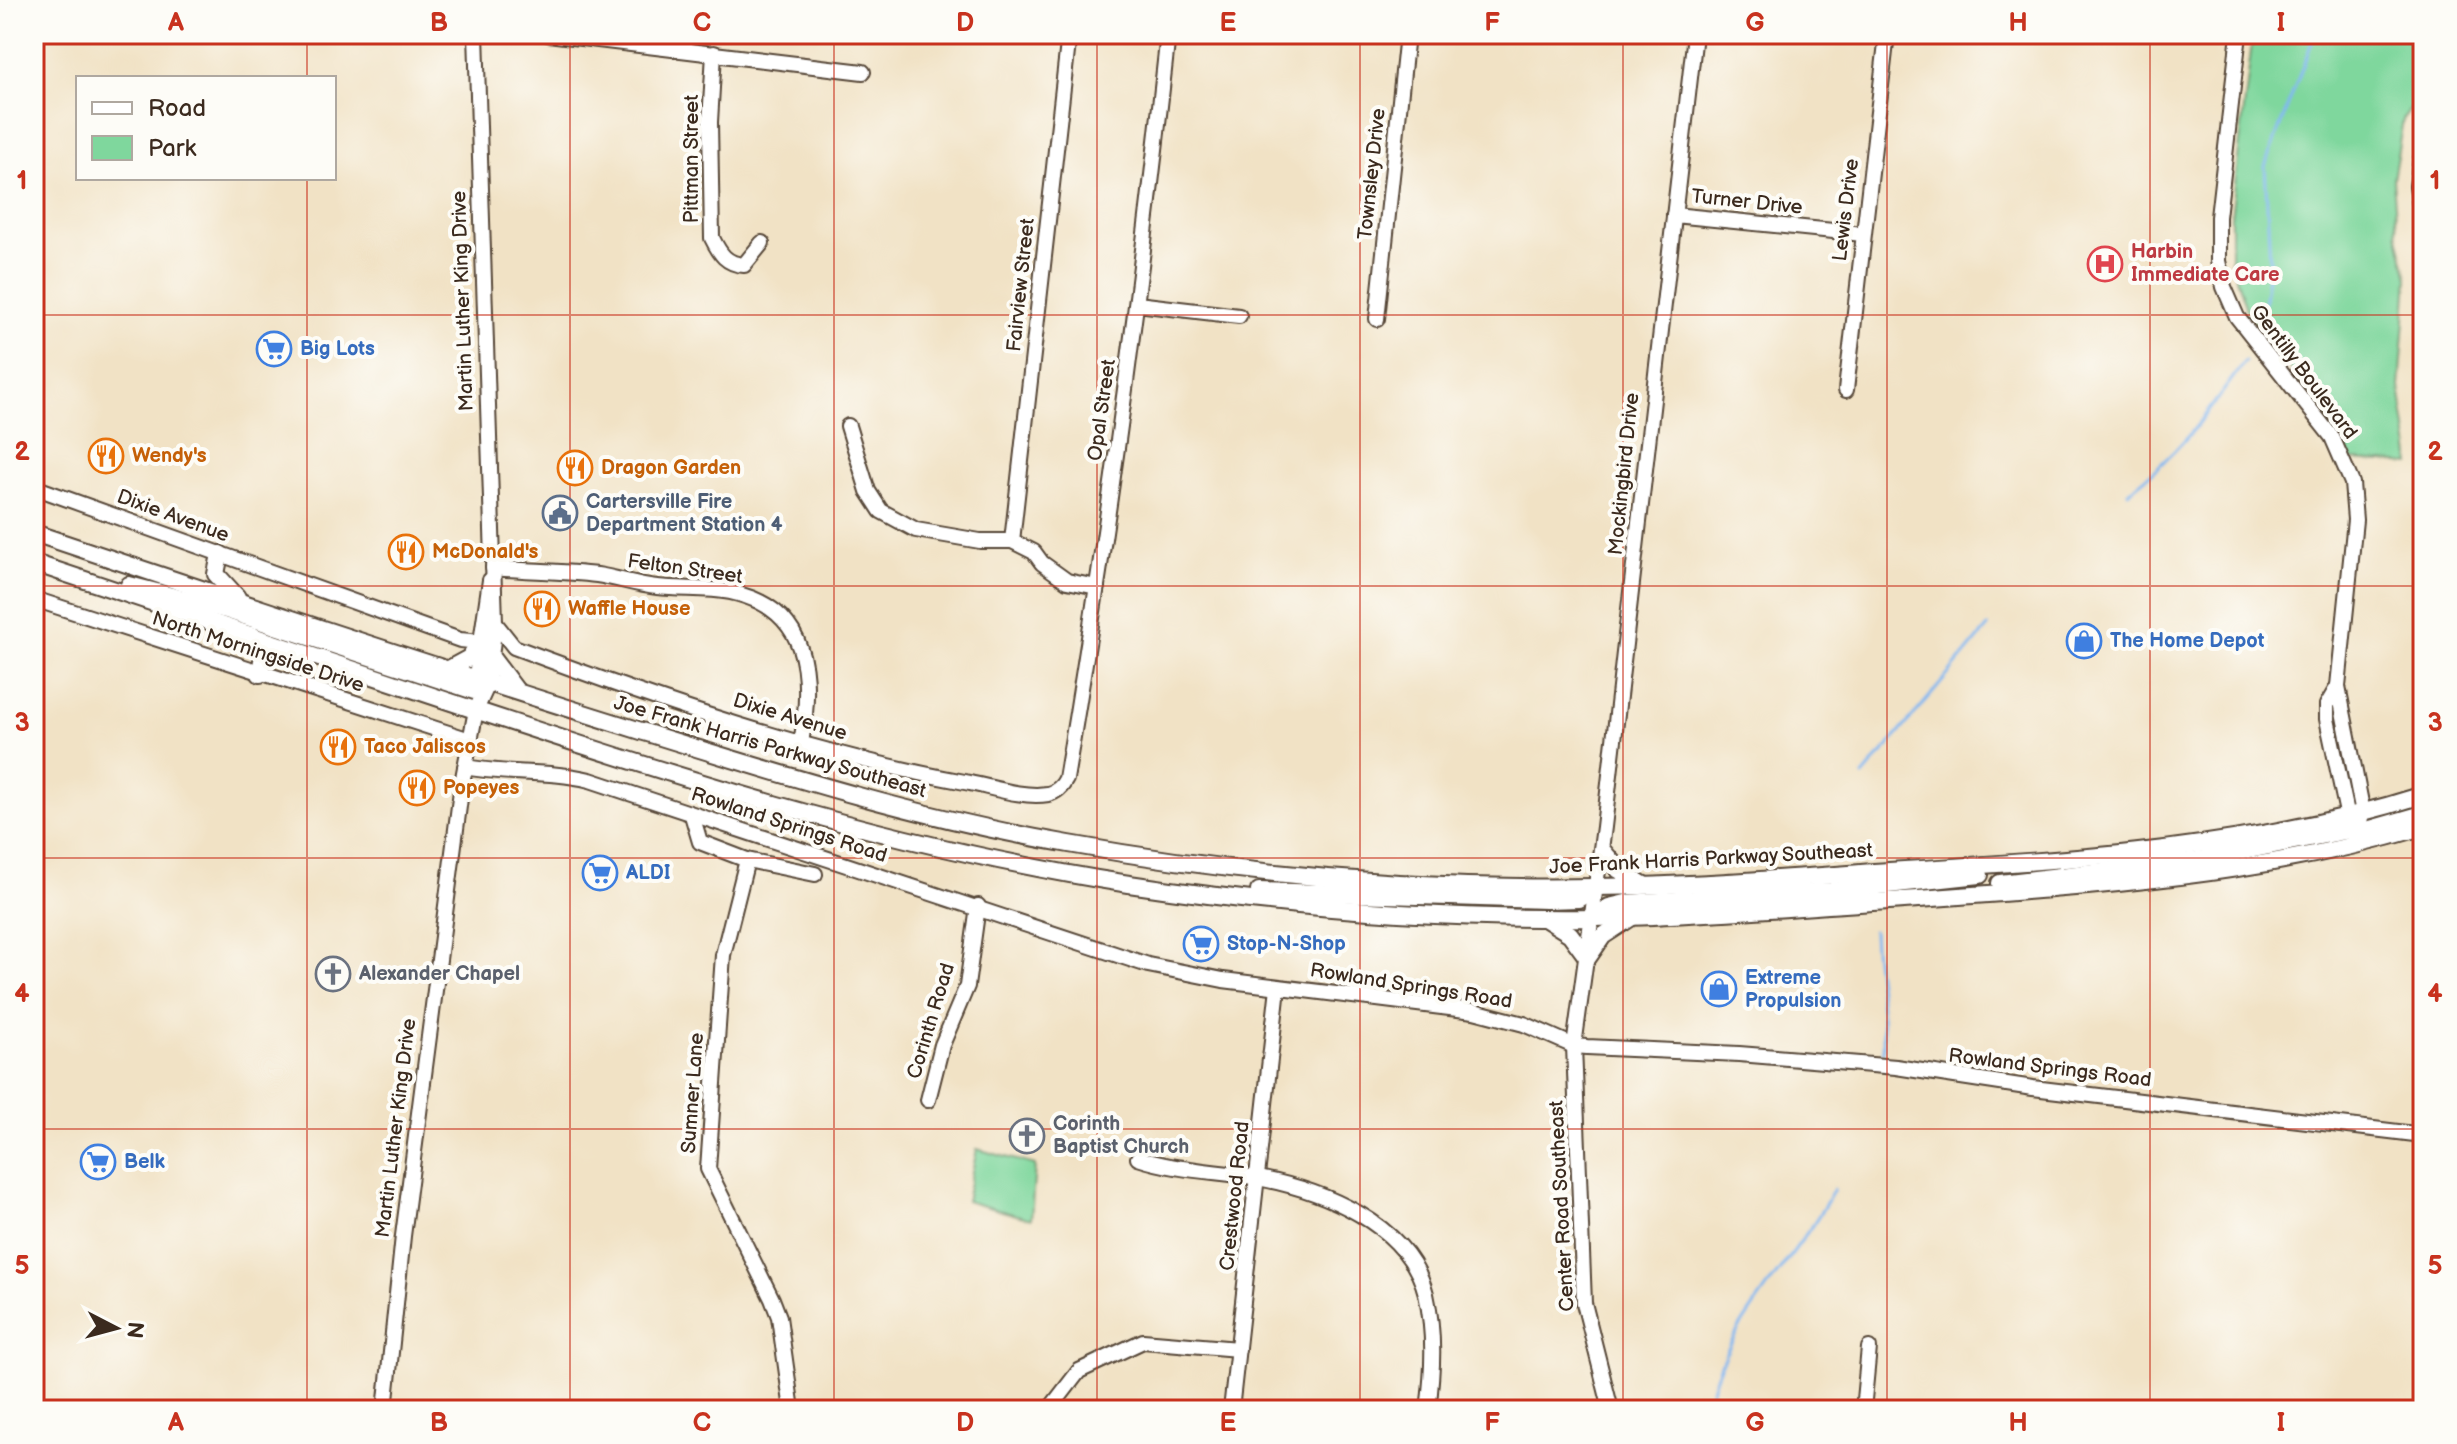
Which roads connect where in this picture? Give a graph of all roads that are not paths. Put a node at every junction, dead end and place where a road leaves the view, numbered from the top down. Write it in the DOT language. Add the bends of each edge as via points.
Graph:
graph roads {
  1 [pos="476,34"];
  2 [pos="548,34"];
  3 [pos="1069,34"];
  4 [pos="1168,34"];
  5 [pos="1407,34"];
  6 [pos="1695,34"];
  7 [pos="1887,34"];
  8 [pos="2239,34"];
  9 [pos="714,53"];
  10 [pos="863,72"];
  11 [pos="2423,149"];
  12 [pos="1674,215"];
  13 [pos="2423,225"];
  14 [pos="1863,234"];
  15 [pos="762,243"];
  16 [pos="1137,304"];
  17 [pos="1239,316"];
  18 [pos="1377,319"];
  19 [pos="1846,390"];
  20 [pos="848,426"];
  21 [pos="34,487"];
  22 [pos="34,533"];
  23 [pos="1012,541"];
  24 [pos="220,554"];
  25 [pos="34,563"];
  26 [pos="493,568"];
  27 [pos="79,578"];
  28 [pos="1097,587"];
  29 [pos="34,599"];
  30 [pos="241,601"];
  31 [pos="495,622"];
  32 [pos="252,635"];
  33 [pos="480,642"];
  34 [pos="514,647"];
  35 [pos="491,657"];
  36 [pos="447,670"];
  37 [pos="260,674"];
  38 [pos="479,685"];
  39 [pos="520,694"];
  40 [pos="476,710"];
  41 [pos="470,740"];
  42 [pos="801,743"];
  43 [pos="465,767"];
  44 [pos="1060,789"];
  45 [pos="2423,795"];
  46 [pos="2423,814"];
  47 [pos="692,815"];
  48 [pos="2423,827"];
  49 [pos="2356,829"];
  50 [pos="1602,850"];
  51 [pos="747,860"];
  52 [pos="2024,862"];
  53 [pos="815,874"];
  54 [pos="1646,886"];
  55 [pos="1597,887"];
  56 [pos="1229,897"];
  57 [pos="978,906"];
  58 [pos="1633,916"];
  59 [pos="1541,917"];
  60 [pos="1593,918"];
  61 [pos="1587,958"];
  62 [pos="1278,987"];
  63 [pos="1574,1046"];
  64 [pos="928,1100"];
  65 [pos="2423,1135"];
  66 [pos="1138,1158"];
  67 [pos="1258,1178"];
  68 [pos="1869,1348"];
  69 [pos="1238,1349"];
  70 [pos="385,1410"];
  71 [pos="792,1410"];
  72 [pos="1049,1410"];
  73 [pos="1231,1410"];
  74 [pos="1428,1410"];
  75 [pos="1611,1410"];
  76 [pos="1863,1410"];
  1 -- 26 [label="street, Martin Luther King Drive"];
  2 -- 9 [label="street"];
  3 -- 23 [label="street, Fairview Street"];
  4 -- 16 [label="street, Opal Street"];
  5 -- 18 [label="street, Townsley Drive"];
  6 -- 12 [label="street, Mockingbird Drive"];
  7 -- 14 [label="street, Lewis Drive"];
  8 -- 49 [label="street, Gentilly Boulevard" via="2219,202 2218,261 2237,317 2332,437 2352,483 2355,520 2338,686"];
  9 -- 10 [label="street"];
  9 -- 15 [label="street, Pittman Street" via="712,238 720,255 732,264 744,265"];
  11 -- 13 [label="street" via="2417,186"];
  12 -- 14 [label="street, Turner Drive"];
  12 -- 50 [label="street, Mockingbird Drive"];
  14 -- 19 [label="street, Lewis Drive"];
  16 -- 17 [label="street"];
  16 -- 28 [label="street, Opal Street"];
  20 -- 23 [label="street" via="868,491 881,511 916,530"];
  21 -- 24 [label="street, Dixie Avenue"];
  22 -- 30 [label="main road, Joe Frank Harris Parkway Southeast"];
  23 -- 28 [label="street" via="1034,552 1067,581"];
  24 -- 30 [label="main road" via="216,574"];
  24 -- 33 [label="street, Dixie Avenue" via="460,640"];
  25 -- 27 [label="main road, Joe Frank Harris Parkway Southeast"];
  26 -- 31 [label="street, Martin Luther King Drive"];
  26 -- 33 [label="street, Martin Luther King Drive"];
  26 -- 42 [label="street, Felton Street" via="597,575 730,592 756,601 790,624 802,651 806,679"];
  27 -- 32 [label="main road, Joe Frank Harris Parkway Southeast"];
  27 -- 38 [label="main road" via="214,606"];
  28 -- 44 [label="street, Opal Street" via="1066,779"];
  29 -- 37 [label="street, North Morningside Drive"];
  30 -- 36 [label="main road, Joe Frank Harris Parkway Southeast"];
  31 -- 34 [label="street"];
  31 -- 35 [label="street, Martin Luther King Drive"];
  32 -- 37 [label="main road" via="263,654"];
  32 -- 40 [label="main road, Joe Frank Harris Parkway Southeast"];
  33 -- 36 [label="main road" via="469,658"];
  33 -- 38 [label="street, Martin Luther King Drive"];
  34 -- 35 [label="street"];
  34 -- 42 [label="street, Dixie Avenue"];
  35 -- 38 [label="street, Martin Luther King Drive"];
  35 -- 39 [label="main road"];
  36 -- 38 [label="main road, Joe Frank Harris Parkway Southeast"];
  37 -- 41 [label="street, North Morningside Drive"];
  38 -- 39 [label="main road, Joe Frank Harris Parkway Southeast"];
  38 -- 40 [label="street, Martin Luther King Drive"];
  39 -- 55 [label="main road, Joe Frank Harris Parkway Southeast" via="824,788 1066,844 1337,878"];
  40 -- 41 [label="street, Martin Luther King Drive"];
  40 -- 56 [label="main road, Joe Frank Harris Parkway Southeast" via="709,787 855,827 1039,868"];
  41 -- 43 [label="street, Martin Luther King Drive"];
  42 -- 44 [label="street, Dixie Avenue" via="1026,794"];
  43 -- 47 [label="street, Rowland Springs Road" via="561,773"];
  43 -- 70 [label="street, Martin Luther King Drive" via="404,1221"];
  45 -- 49 [label="main road, Joe Frank Harris Parkway Southeast"];
  46 -- 49 [label="main road"];
  47 -- 51 [label="street" via="700,842"];
  47 -- 57 [label="street, Rowland Springs Road"];
  48 -- 49 [label="main road, Joe Frank Harris Parkway Southeast"];
  49 -- 52 [label="main road, Joe Frank Harris Parkway Southeast"];
  49 -- 58 [label="main road, Joe Frank Harris Parkway Southeast" via="2276,863 2166,880"];
  50 -- 54 [label="main road" via="1612,864"];
  50 -- 55 [label="street, Mockingbird Drive"];
  51 -- 53 [label="street"];
  51 -- 71 [label="street, Sumner Lane" via="723,955 708,1169 776,1308"];
  52 -- 54 [label="main road, Joe Frank Harris Parkway Southeast"];
  52 -- 60 [label="main road" via="1978,875 1905,885 1626,903"];
  54 -- 55 [label="main road, Joe Frank Harris Parkway Southeast"];
  55 -- 56 [label="main road" via="1589,896 1571,900 1263,891"];
  55 -- 60 [label="street, Mockingbird Drive"];
  56 -- 59 [label="main road, Joe Frank Harris Parkway Southeast" via="1398,912"];
  57 -- 62 [label="street, Rowland Springs Road" via="1148,965"];
  57 -- 64 [label="street, Corinth Road" via="967,986 942,1045"];
  58 -- 60 [label="main road, Joe Frank Harris Parkway Southeast"];
  58 -- 61 [label="main road" via="1603,936"];
  59 -- 60 [label="main road, Joe Frank Harris Parkway Southeast"];
  59 -- 61 [label="main road" via="1570,934"];
  60 -- 61 [label="street, Mockingbird Drive"];
  61 -- 63 [label="street, Center Road Southeast"];
  62 -- 63 [label="street, Rowland Springs Road" via="1492,1015"];
  62 -- 67 [label="street, Crestwood Road"];
  63 -- 65 [label="street, Rowland Springs Road" via="1896,1067"];
  63 -- 75 [label="street, Center Road Southeast" via="1584,1303"];
  66 -- 67 [label="street" via="1161,1166"];
  67 -- 69 [label="street, Crestwood Road"];
  67 -- 74 [label="street" via="1318,1192 1357,1211 1404,1253 1425,1292 1434,1357"];
  68 -- 76 [label="street"];
  69 -- 72 [label="street" via="1143,1341 1079,1371"];
  69 -- 73 [label="street, Crestwood Road"];
}
